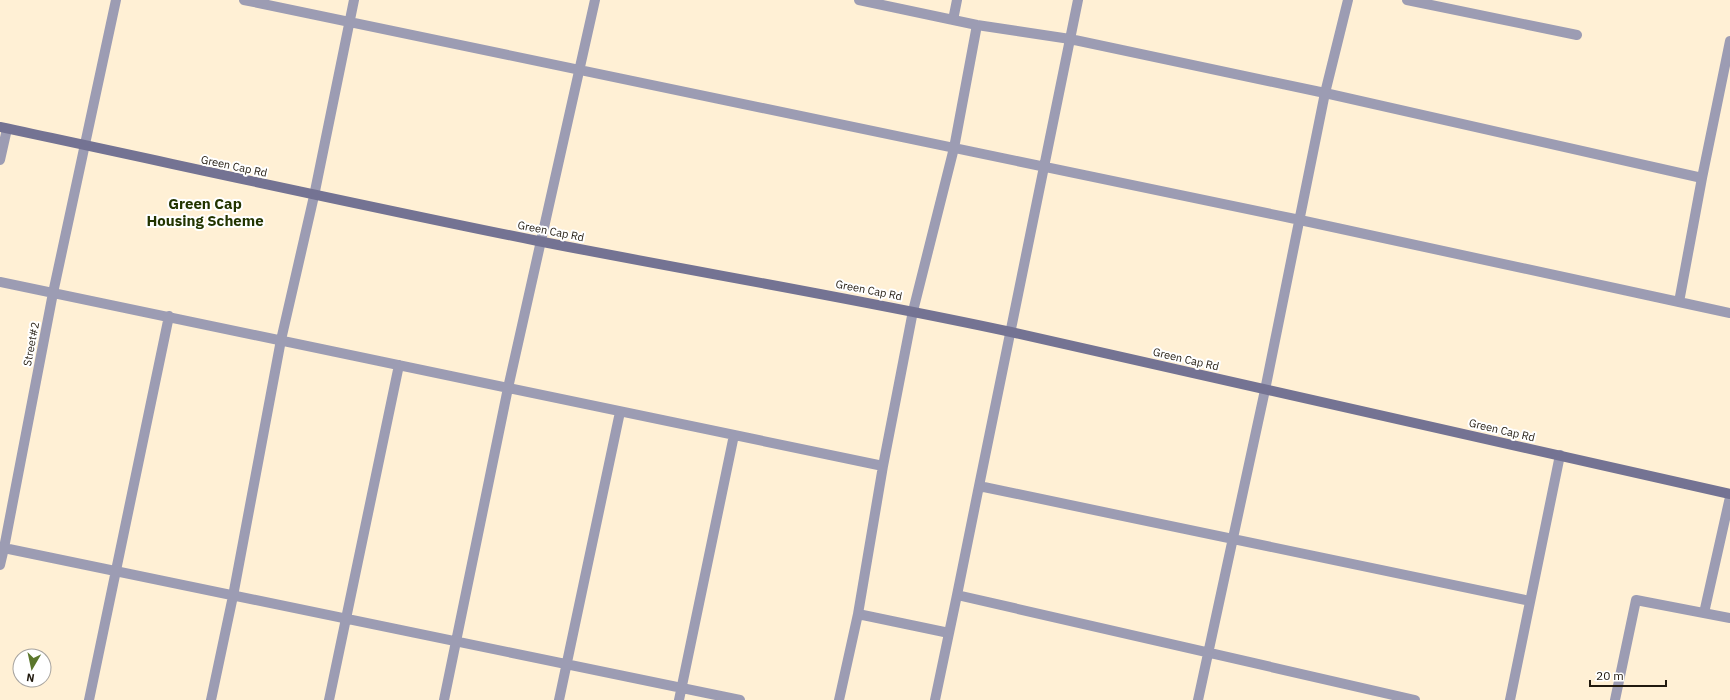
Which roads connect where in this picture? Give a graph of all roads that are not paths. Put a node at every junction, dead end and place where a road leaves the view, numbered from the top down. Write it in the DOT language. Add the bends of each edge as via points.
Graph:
graph roads {
  1 [pos="116,0"];
  2 [pos="244,0"];
  3 [pos="354,0"];
  4 [pos="595,0"];
  5 [pos="859,0"];
  6 [pos="957,0"];
  7 [pos="1078,0"];
  8 [pos="1348,0"];
  9 [pos="1407,0"];
  10 [pos="953,20"];
  11 [pos="350,22"];
  12 [pos="977,25"];
  13 [pos="1577,35"];
  14 [pos="1070,39"];
  15 [pos="1730,41"];
  16 [pos="580,70"];
  17 [pos="1325,93"];
  18 [pos="3,128"];
  19 [pos="84,145"];
  20 [pos="954,148"];
  21 [pos="0,160"];
  22 [pos="1044,167"];
  23 [pos="1702,178"];
  24 [pos="314,196"];
  25 [pos="1300,220"];
  26 [pos="540,242"];
  27 [pos="0,282"];
  28 [pos="53,293"];
  29 [pos="1679,302"];
  30 [pos="913,311"];
  31 [pos="1730,313"];
  32 [pos="169,316"];
  33 [pos="1011,332"];
  34 [pos="281,340"];
  35 [pos="399,365"];
  36 [pos="508,388"];
  37 [pos="1265,390"];
  38 [pos="620,412"];
  39 [pos="734,435"];
  40 [pos="1560,455"];
  41 [pos="883,466"];
  42 [pos="979,486"];
  43 [pos="1730,494"];
  44 [pos="1730,497"];
  45 [pos="1232,540"];
  46 [pos="4,548"];
  47 [pos="0,565"];
  48 [pos="117,571"];
  49 [pos="957,595"];
  50 [pos="233,596"];
  51 [pos="1530,601"];
  52 [pos="1704,613"];
  53 [pos="858,614"];
  54 [pos="1730,618"];
  55 [pos="346,619"];
  56 [pos="949,632"];
  57 [pos="457,642"];
  58 [pos="1207,652"];
  59 [pos="566,664"];
  60 [pos="682,688"];
  61 [pos="89,700"];
  62 [pos="211,700"];
  63 [pos="329,700"];
  64 [pos="444,700"];
  65 [pos="559,700"];
  66 [pos="679,700"];
  67 [pos="740,700"];
  68 [pos="839,700"];
  69 [pos="935,700"];
  70 [pos="1198,700"];
  71 [pos="1415,700"];
  72 [pos="1510,700"];
  73 [pos="1615,700"];
  1 -- 19 [label="street, Street#2"];
  2 -- 11 [label="street"];
  3 -- 11 [label="street"];
  4 -- 16 [label="street"];
  5 -- 10 [label="street"];
  6 -- 10 [label="street"];
  7 -- 14 [label="street"];
  8 -- 17 [label="street"];
  9 -- 13 [label="street"];
  10 -- 12 [label="street"];
  11 -- 16 [label="street"];
  11 -- 24 [label="street"];
  12 -- 14 [label="street"];
  12 -- 20 [label="street"];
  14 -- 17 [label="street"];
  14 -- 22 [label="street"];
  15 -- 23 [label="street"];
  16 -- 20 [label="street"];
  16 -- 26 [label="street"];
  17 -- 23 [label="street"];
  17 -- 25 [label="street"];
  18 -- 19 [label="street, Green Cap Rd"];
  18 -- 21 [label="street"];
  19 -- 24 [label="street, Green Cap Rd"];
  19 -- 28 [label="street, Street#2"];
  20 -- 22 [label="street"];
  20 -- 30 [label="street"];
  22 -- 25 [label="street"];
  22 -- 33 [label="street"];
  23 -- 29 [label="street"];
  24 -- 26 [label="street, Green Cap Rd"];
  24 -- 34 [label="street"];
  25 -- 29 [label="street"];
  25 -- 37 [label="street"];
  26 -- 30 [label="street, Green Cap Rd"];
  26 -- 36 [label="street"];
  27 -- 28 [label="street"];
  28 -- 32 [label="street"];
  28 -- 46 [label="street, Street#2"];
  29 -- 31 [label="street"];
  30 -- 33 [label="street, Green Cap Rd"];
  30 -- 41 [label="street"];
  32 -- 34 [label="street"];
  32 -- 48 [label="street"];
  33 -- 37 [label="street, Green Cap Rd"];
  33 -- 42 [label="street"];
  34 -- 35 [label="street"];
  34 -- 50 [label="street"];
  35 -- 36 [label="street"];
  35 -- 55 [label="street"];
  36 -- 38 [label="street"];
  36 -- 57 [label="street"];
  37 -- 40 [label="street, Green Cap Rd"];
  37 -- 45 [label="street"];
  38 -- 39 [label="street"];
  38 -- 59 [label="street"];
  39 -- 41 [label="street"];
  39 -- 60 [label="street"];
  40 -- 43 [label="street, Green Cap Rd"];
  40 -- 51 [label="street"];
  41 -- 53 [label="street"];
  42 -- 45 [label="street"];
  42 -- 49 [label="street"];
  44 -- 52 [label="street"];
  45 -- 51 [label="street"];
  45 -- 58 [label="street"];
  46 -- 47 [label="street, Street#2"];
  46 -- 48 [label="street"];
  48 -- 50 [label="street"];
  48 -- 61 [label="street"];
  49 -- 56 [label="street"];
  49 -- 58 [label="street"];
  50 -- 55 [label="street"];
  50 -- 62 [label="street"];
  51 -- 72 [label="street"];
  52 -- 54 [label="street"];
  52 -- 73 [label="street" via="1636,600"];
  53 -- 56 [label="street"];
  53 -- 68 [label="street"];
  55 -- 57 [label="street"];
  55 -- 63 [label="street"];
  56 -- 69 [label="street"];
  57 -- 59 [label="street"];
  57 -- 64 [label="street"];
  58 -- 70 [label="street"];
  58 -- 71 [label="street"];
  59 -- 60 [label="street"];
  59 -- 65 [label="street"];
  60 -- 66 [label="street"];
  60 -- 67 [label="street"];
}
